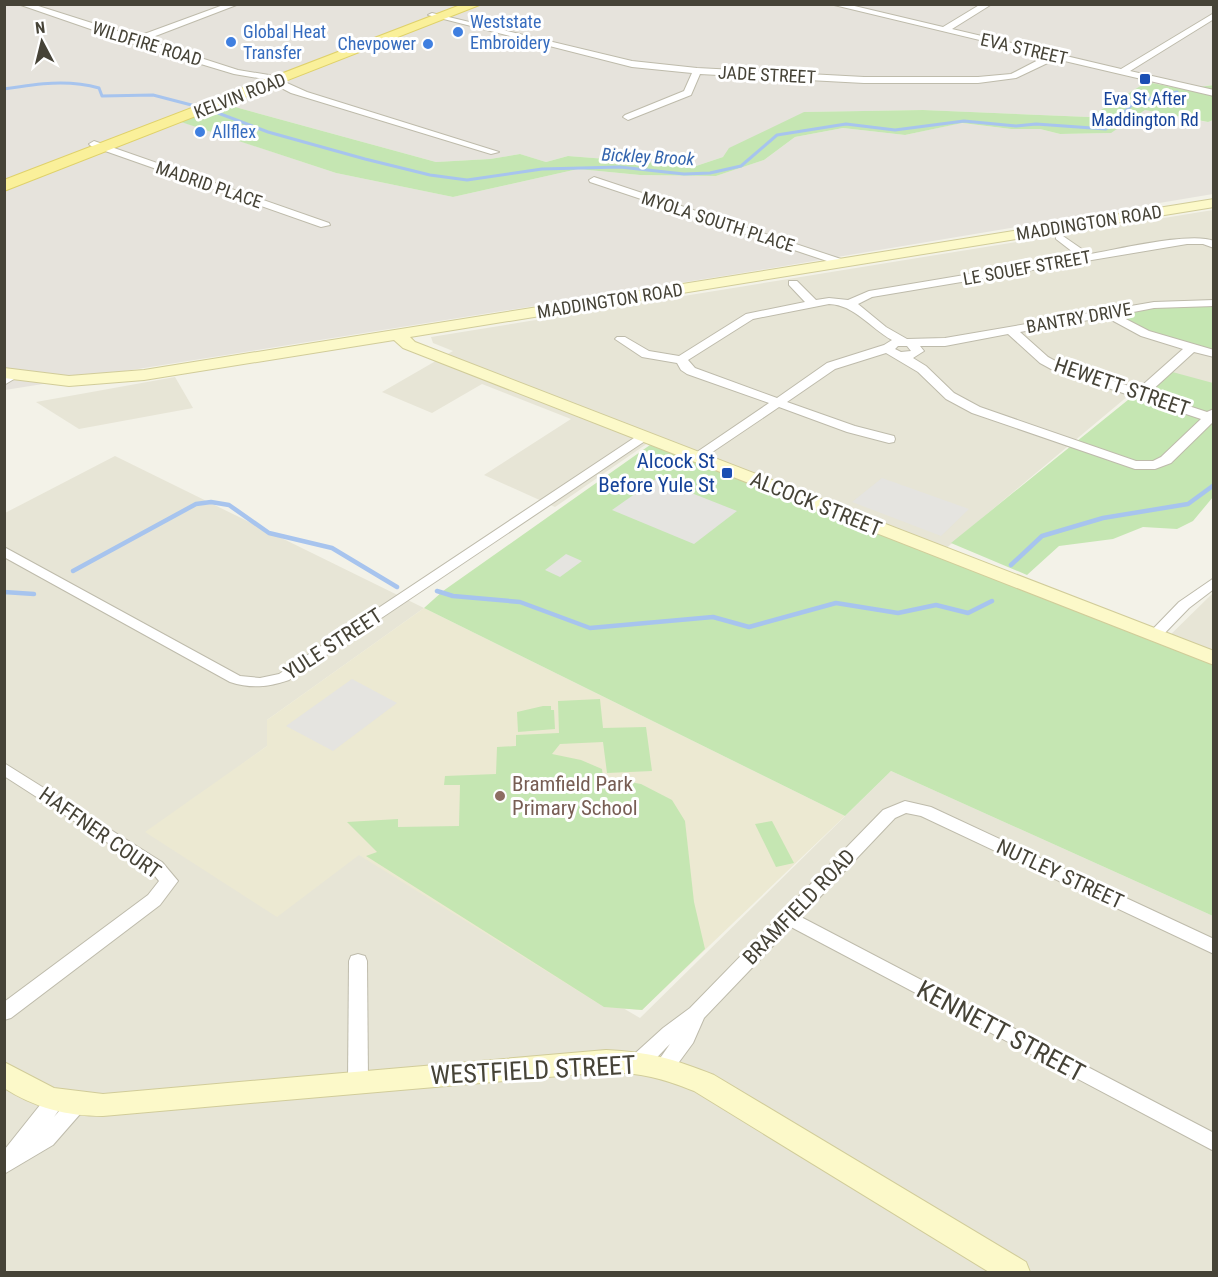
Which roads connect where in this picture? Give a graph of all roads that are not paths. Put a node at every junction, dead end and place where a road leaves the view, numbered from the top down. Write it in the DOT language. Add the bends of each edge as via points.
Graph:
graph roads {
  1 [pos="22,4"];
  2 [pos="235,4"];
  3 [pos="476,4"];
  4 [pos="834,4"];
  5 [pos="988,4"];
  6 [pos="446,12"];
  7 [pos="1214,15"];
  8 [pos="944,30"];
  9 [pos="134,41"];
  10 [pos="1054,56"];
  11 [pos="697,71"];
  12 [pos="1122,72"];
  13 [pos="258,78"];
  14 [pos="1214,93"];
  15 [pos="628,117"];
  16 [pos="99,146"];
  17 [pos="494,152"];
  18 [pos="4,178"];
  19 [pos="594,180"];
  20 [pos="4,186"];
  21 [pos="1214,202"];
  22 [pos="325,225"];
  23 [pos="1060,237"];
  24 [pos="1211,241"];
  25 [pos="1086,258"];
  26 [pos="843,263"];
  27 [pos="793,283"];
  28 [pos="813,303"];
  29 [pos="851,303"];
  30 [pos="1214,303"];
  31 [pos="1108,313"];
  32 [pos="881,328"];
  33 [pos="1010,330"];
  34 [pos="410,338"];
  35 [pos="621,339"];
  36 [pos="1192,347"];
  37 [pos="912,348"];
  38 [pos="893,351"];
  39 [pos="1214,354"];
  40 [pos="682,360"];
  41 [pos="922,369"];
  42 [pos="7,377"];
  43 [pos="1139,395"];
  44 [pos="779,402"];
  45 [pos="1211,415"];
  46 [pos="643,436"];
  47 [pos="889,439"];
  48 [pos="699,457"];
  49 [pos="4,551"];
  50 [pos="1214,582"];
  51 [pos="1154,636"];
  52 [pos="1214,659"];
  53 [pos="4,768"];
  54 [pos="905,807"];
  55 [pos="788,918"];
  56 [pos="1214,946"];
  57 [pos="358,961"];
  58 [pos="4,1012"];
  59 [pos="651,1064"];
  60 [pos="4,1073"];
  61 [pos="358,1082"];
  62 [pos="66,1103"];
  63 [pos="1214,1143"];
  64 [pos="4,1165"];
  65 [pos="1015,1272"];
  1 -- 9 [label="street, WILDFIRE ROAD"];
  2 -- 9 [label="street"];
  3 -- 6 [label="main road, KELVIN ROAD"];
  4 -- 8 [label="street, EVA STREET"];
  5 -- 8 [label="street"];
  6 -- 11 [label="street, JADE STREET" via="480,25 612,59"];
  6 -- 13 [label="main road, KELVIN ROAD"];
  7 -- 12 [label="street"];
  8 -- 10 [label="street, EVA STREET"];
  9 -- 13 [label="street, WILDFIRE ROAD"];
  10 -- 11 [label="street, JADE STREET" via="1012,76 978,80 864,80"];
  10 -- 12 [label="street, EVA STREET"];
  11 -- 15 [label="street" via="688,93"];
  12 -- 14 [label="street, EVA STREET"];
  13 -- 16 [label="main road, KELVIN ROAD"];
  13 -- 16 [label="main road, KELVIN ROAD"];
  13 -- 17 [label="street, WILDFIRE ROAD"];
  16 -- 18 [label="main road, KELVIN ROAD"];
  16 -- 20 [label="main road, KELVIN ROAD"];
  16 -- 22 [label="street, MADRID PLACE"];
  19 -- 26 [label="street, MYOLA SOUTH PLACE"];
  21 -- 26 [label="main road, MADDINGTON ROAD"];
  23 -- 25 [label="street"];
  24 -- 25 [label="street, LE SOUEF STREET" via="1187,241"];
  25 -- 29 [label="street, LE SOUEF STREET" via="869,294"];
  26 -- 34 [label="main road, MADDINGTON ROAD"];
  27 -- 28 [label="street"];
  28 -- 29 [label="street"];
  28 -- 40 [label="street" via="762,312 739,321"];
  29 -- 32 [label="street"];
  30 -- 31 [label="street, BANTRY DRIVE" via="1164,303"];
  31 -- 33 [label="street, BANTRY DRIVE"];
  31 -- 36 [label="street" via="1139,331"];
  32 -- 37 [label="street"];
  32 -- 38 [label="street"];
  33 -- 37 [label="street, BANTRY DRIVE"];
  33 -- 43 [label="street, HEWETT STREET" via="1055,366"];
  34 -- 42 [label="main road, MADDINGTON ROAD" via="104,380"];
  34 -- 46 [label="main road, ALCOCK STREET"];
  35 -- 40 [label="street" via="646,354"];
  36 -- 39 [label="street"];
  36 -- 43 [label="street"];
  37 -- 38 [label="street, BANTRY DRIVE" via="909,356"];
  37 -- 41 [label="street"];
  38 -- 41 [label="street"];
  38 -- 44 [label="street" via="831,366"];
  40 -- 44 [label="street" via="691,371"];
  41 -- 45 [label="street" via="951,396 976,410 1135,465 1155,465 1166,460"];
  43 -- 45 [label="street, HEWETT STREET"];
  44 -- 47 [label="street"];
  44 -- 48 [label="street"];
  46 -- 48 [label="main road, ALCOCK STREET"];
  46 -- 49 [label="street, YULE STREET" via="416,590 284,676 266,683 248,684 235,679"];
  48 -- 51 [label="main road, ALCOCK STREET"];
  50 -- 51 [label="street"];
  51 -- 52 [label="main road, ALCOCK STREET"];
  53 -- 58 [label="street, HAFFNER COURT" via="156,866 169,881 154,900"];
  54 -- 55 [label="street, BRAMFIELD ROAD" via="889,814"];
  54 -- 56 [label="street, NUTLEY STREET" via="925,811"];
  55 -- 59 [label="street, BRAMFIELD ROAD" via="697,1013 686,1038"];
  55 -- 63 [label="street, KENNETT STREET"];
  57 -- 61 [label="street"];
  59 -- 61 [label="main road, WESTFIELD STREET" via="558,1063"];
  59 -- 65 [label="main road, WESTFIELD STREET" via="704,1083"];
  60 -- 62 [label="main road, WESTFIELD STREET"];
  61 -- 62 [label="main road, WESTFIELD STREET" via="103,1106"];
  62 -- 64 [label="street" via="46,1139"];
}
